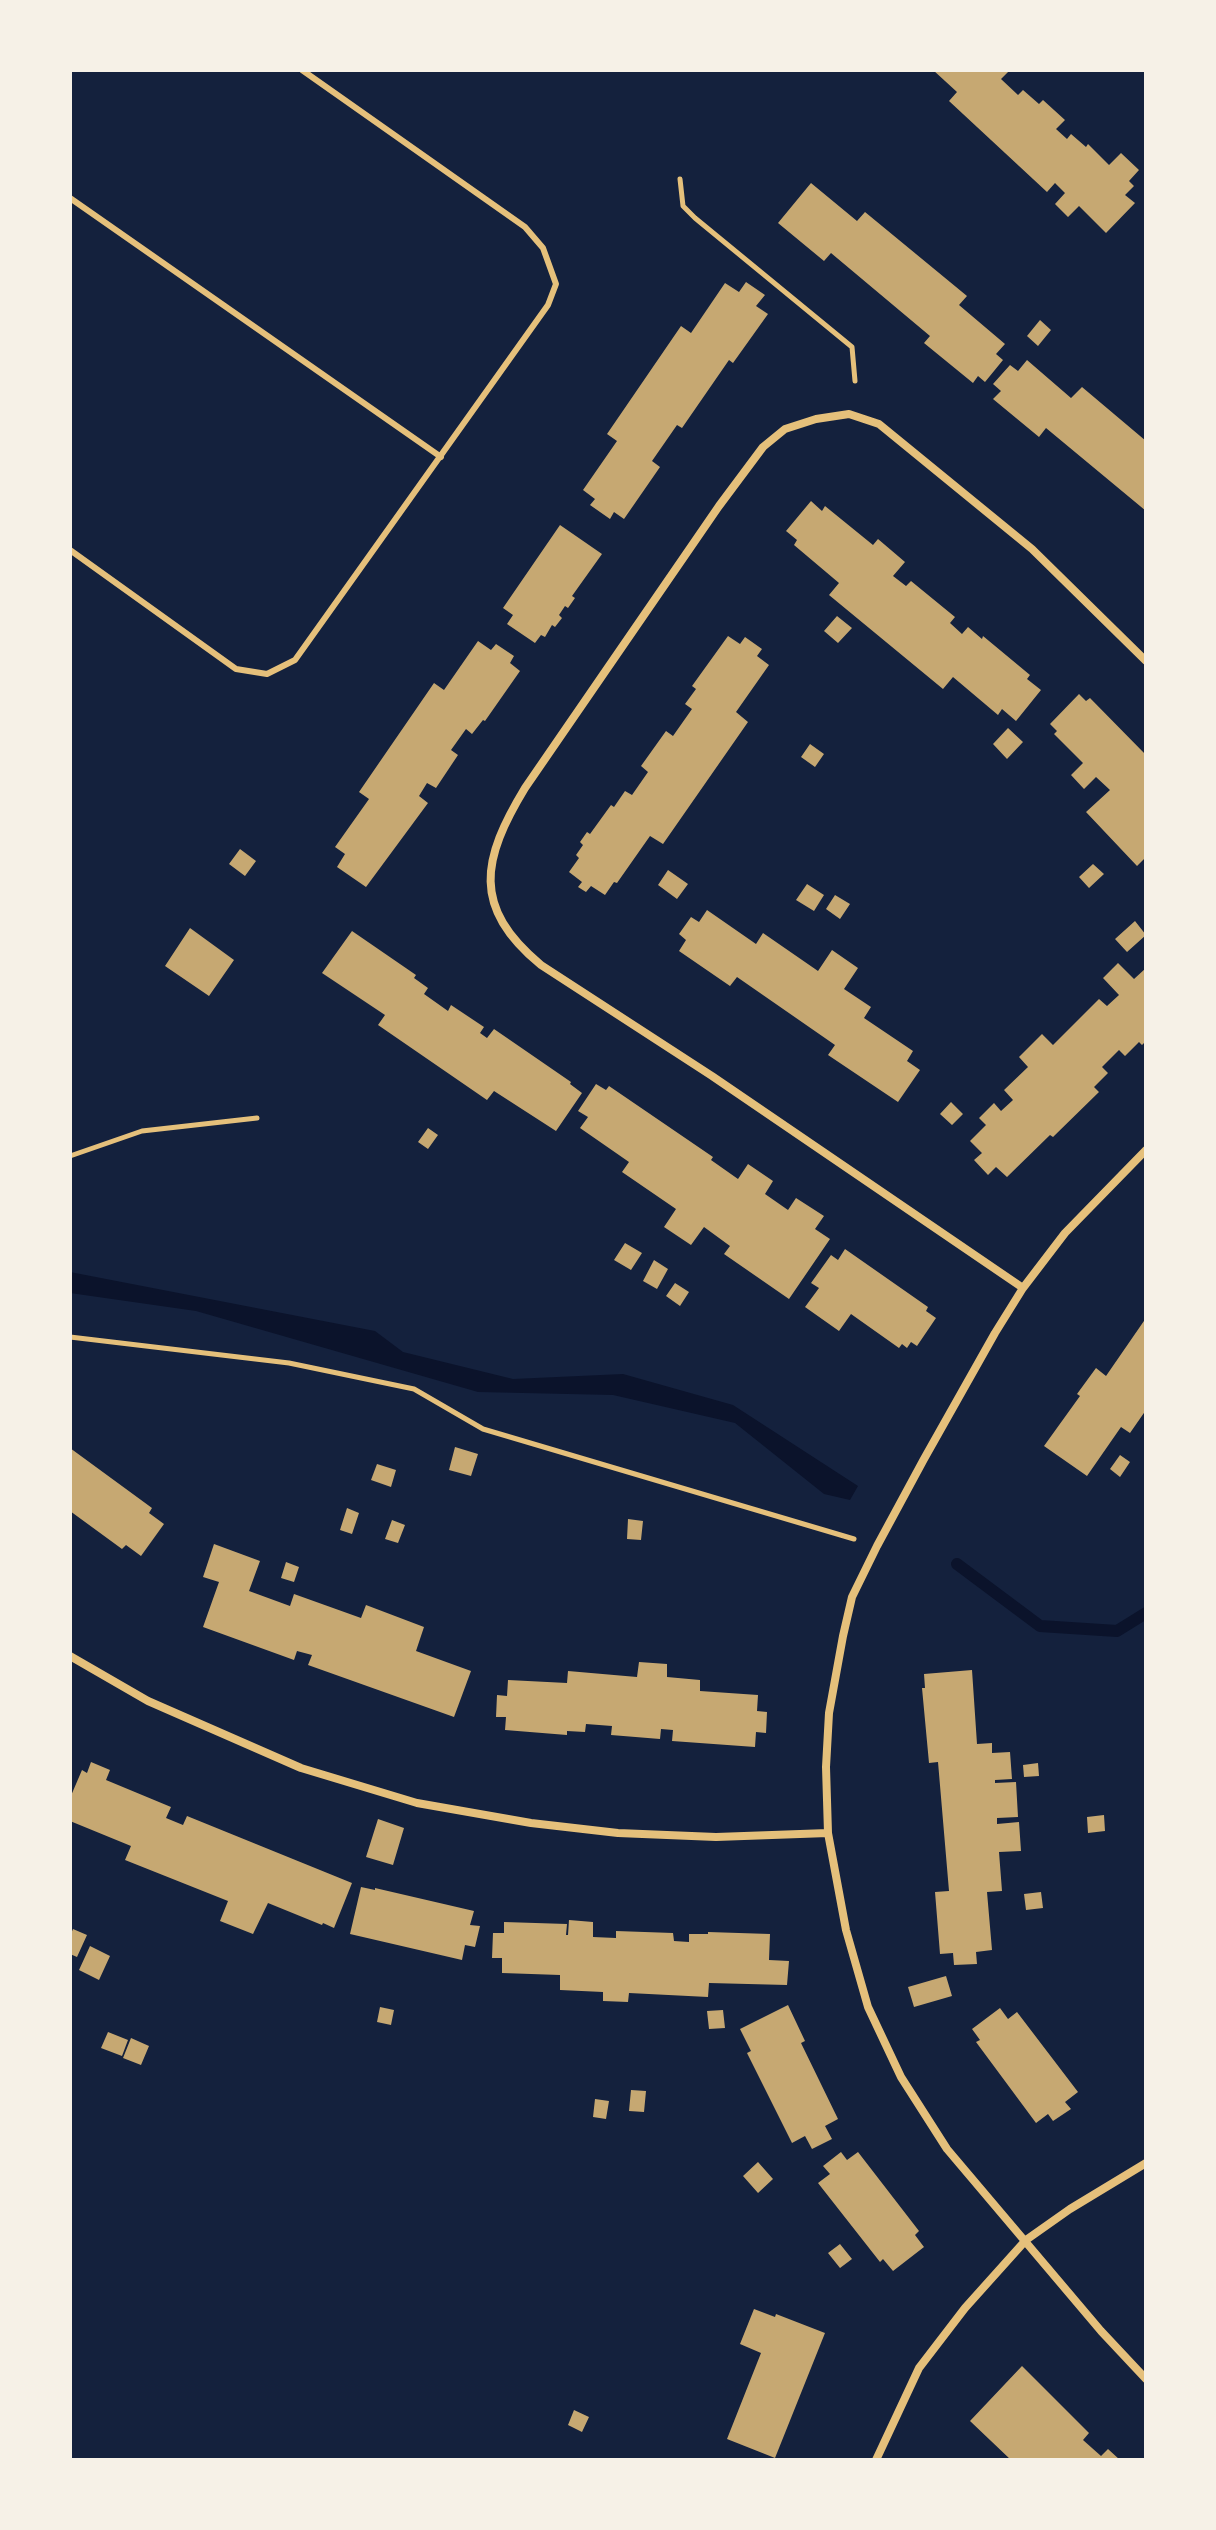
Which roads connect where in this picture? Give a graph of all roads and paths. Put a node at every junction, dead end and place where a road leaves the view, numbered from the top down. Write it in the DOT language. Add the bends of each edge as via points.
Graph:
graph roads {
  1 [pos="302,70"];
  2 [pos="680,179"];
  3 [pos="70,198"];
  4 [pos="855,381"];
  5 [pos="441,457"];
  6 [pos="70,550"];
  7 [pos="1146,661"];
  8 [pos="257,1118"];
  9 [pos="1146,1150"];
  10 [pos="70,1156"];
  11 [pos="1023,1288"];
  12 [pos="70,1337"];
  13 [pos="877,1546"];
  14 [pos="70,1656"];
  15 [pos="828,1833"];
  16 [pos="1146,2163"];
  17 [pos="1026,2240"];
  18 [pos="1146,2379"];
  19 [pos="876,2460"];
  1 -- 5 [label="lane" via="525,227 543,248 556,284 548,305"];
  2 -- 4 [label="path" via="683,206 695,218 852,347"];
  3 -- 5 [label="lane"];
  5 -- 6 [label="lane" via="295,660 267,674 236,669"];
  7 -- 11 [label="street" via="1032,549 879,424 849,414 816,419 785,429 763,447 710,519 525,788 503,824 491,863 490,890 500,921 541,965"];
  8 -- 10 [label="path" via="142,1131"];
  9 -- 11 [label="street" via="1065,1233"];
  11 -- 13 [label="street"];
  12 -- 13 [label="path" via="289,1363 414,1389 483,1429"];
  13 -- 15 [label="street" via="852,1597 835,1670 826,1767"];
  14 -- 15 [label="street" via="148,1701 301,1768 417,1803 618,1833"];
  15 -- 17 [label="street" via="863,1992 895,2063 947,2149"];
  16 -- 17 [label="street"];
  17 -- 18 [label="street"];
  17 -- 19 [label="street" via="919,2368"];
}
